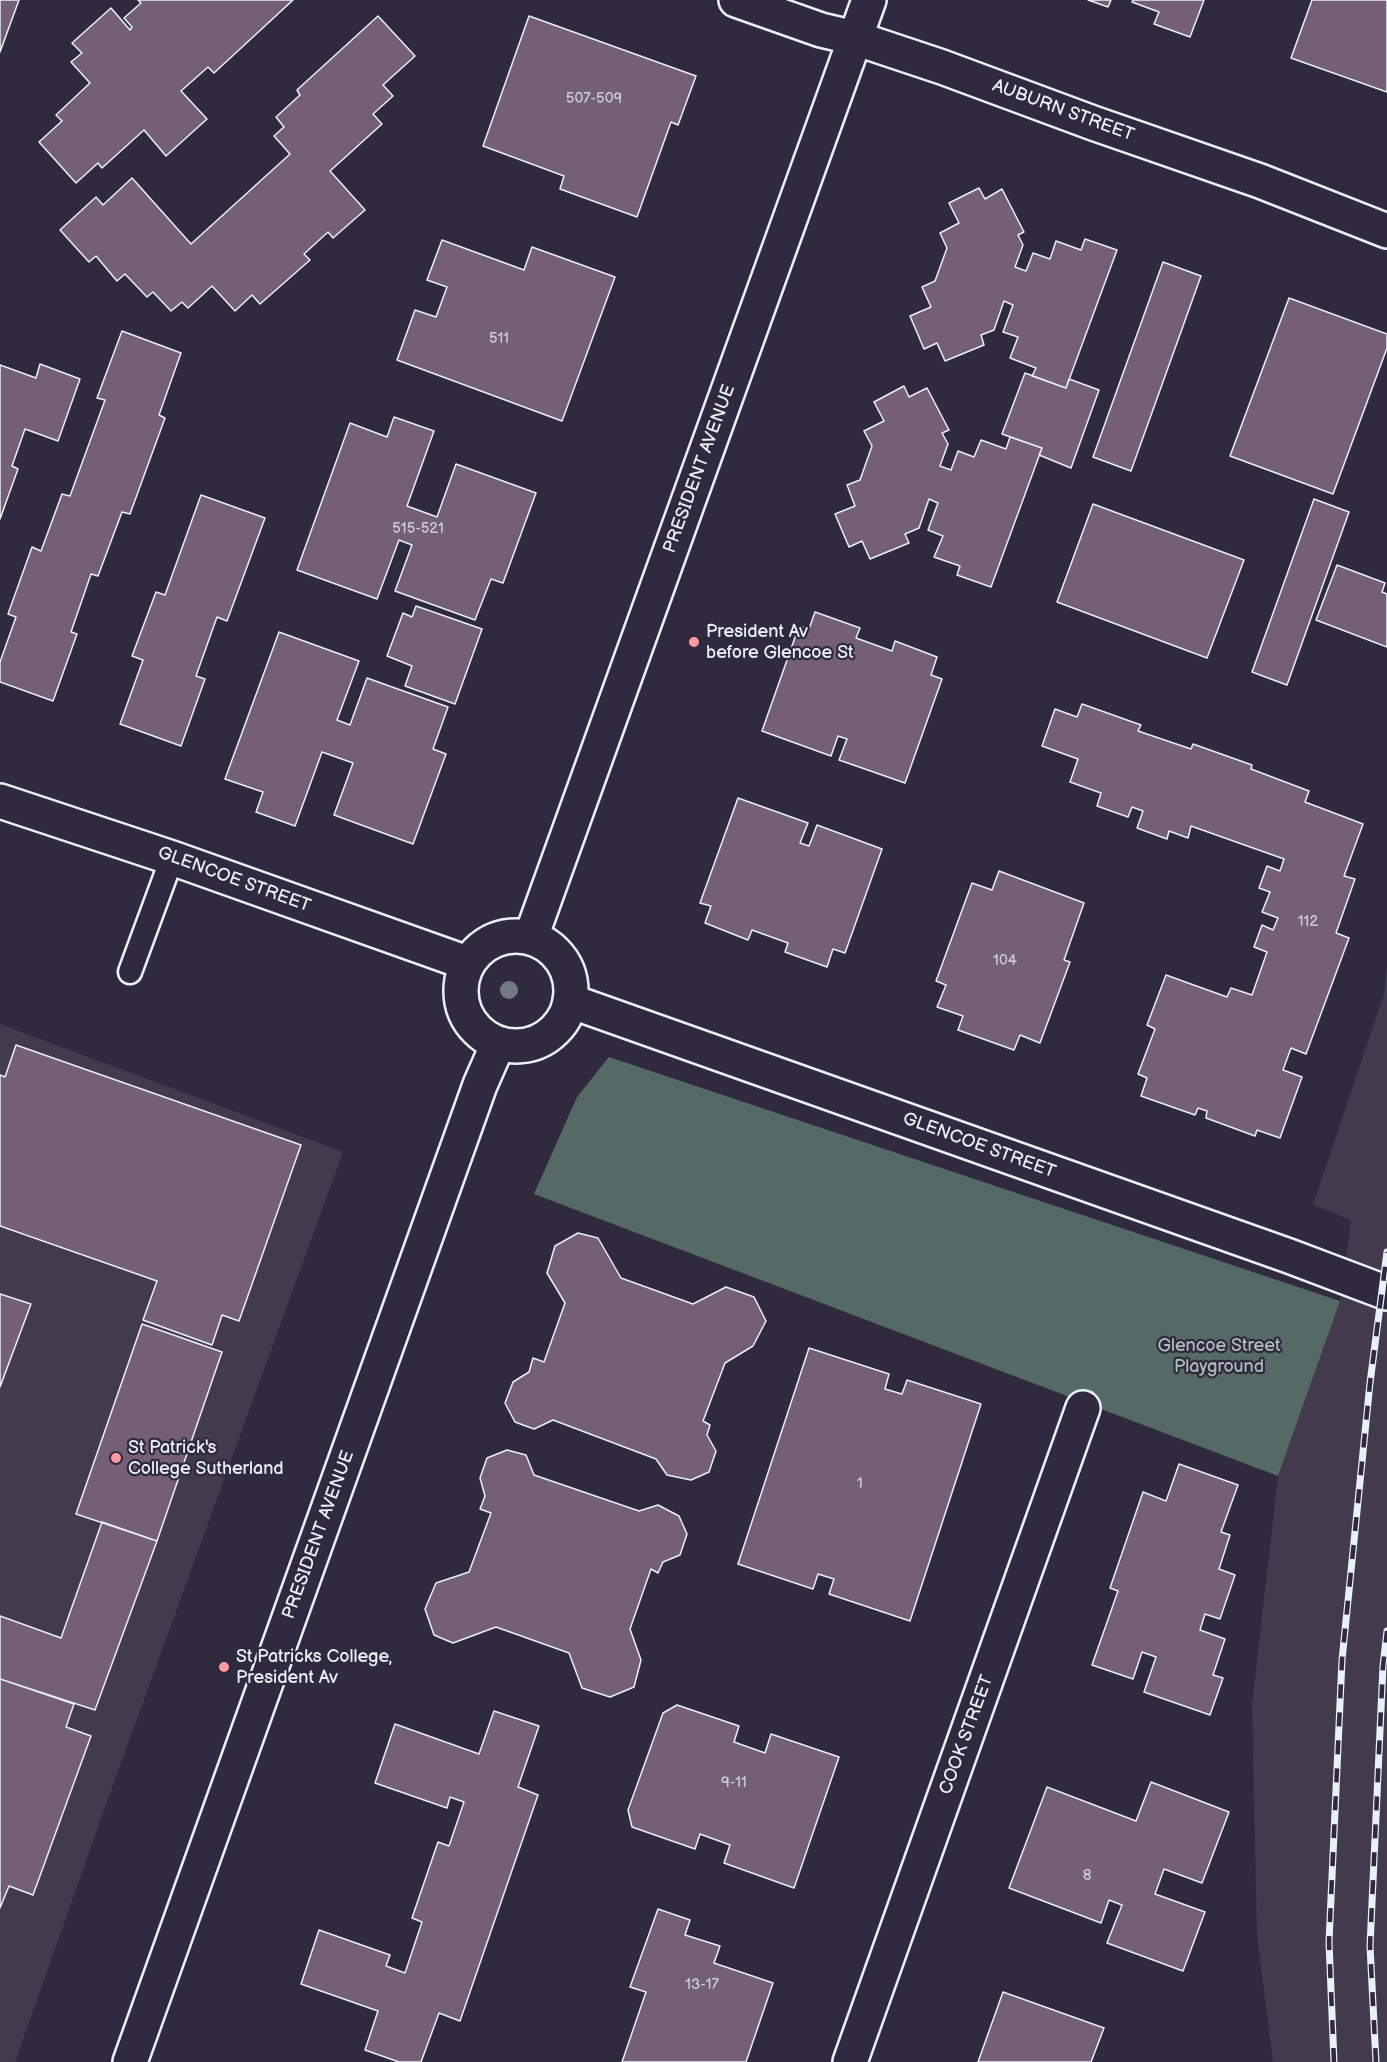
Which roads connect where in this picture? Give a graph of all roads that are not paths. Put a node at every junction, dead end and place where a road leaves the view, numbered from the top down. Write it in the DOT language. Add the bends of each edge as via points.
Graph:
graph roads {
  1 [pos="736,0"];
  2 [pos="869,0"];
  3 [pos="855,38"];
  4 [pos="1387,231"];
  5 [pos="0,801"];
  6 [pos="172,858"];
  7 [pos="531,938"];
  8 [pos="468,963"];
  9 [pos="130,972"];
  10 [pos="570,1001"];
  11 [pos="498,1044"];
  12 [pos="1387,1293"];
  13 [pos="1083,1408"];
  14 [pos="130,2062"];
  15 [pos="850,2062"];
  1 -- 3 [label="street, AUBURN STREET"];
  2 -- 3 [label="street, PRESIDENT AVENUE"];
  3 -- 4 [label="street, AUBURN STREET" via="1260,181"];
  3 -- 7 [label="street, PRESIDENT AVENUE"];
  5 -- 6 [label="street, GLENCOE STREET"];
  6 -- 8 [label="street, GLENCOE STREET"];
  6 -- 9 [label="lane"];
  7 -- 8 [label="street" via="506,936 489,941"];
  7 -- 10 [label="street" via="541,940 564,963 571,978"];
  8 -- 11 [label="street" via="460,985 468,1021"];
  10 -- 11 [label="street" via="569,1010 545,1038 530,1045"];
  10 -- 12 [label="street, GLENCOE STREET"];
  11 -- 14 [label="street, PRESIDENT AVENUE"];
  13 -- 15 [label="street, COOK STREET"];
}
